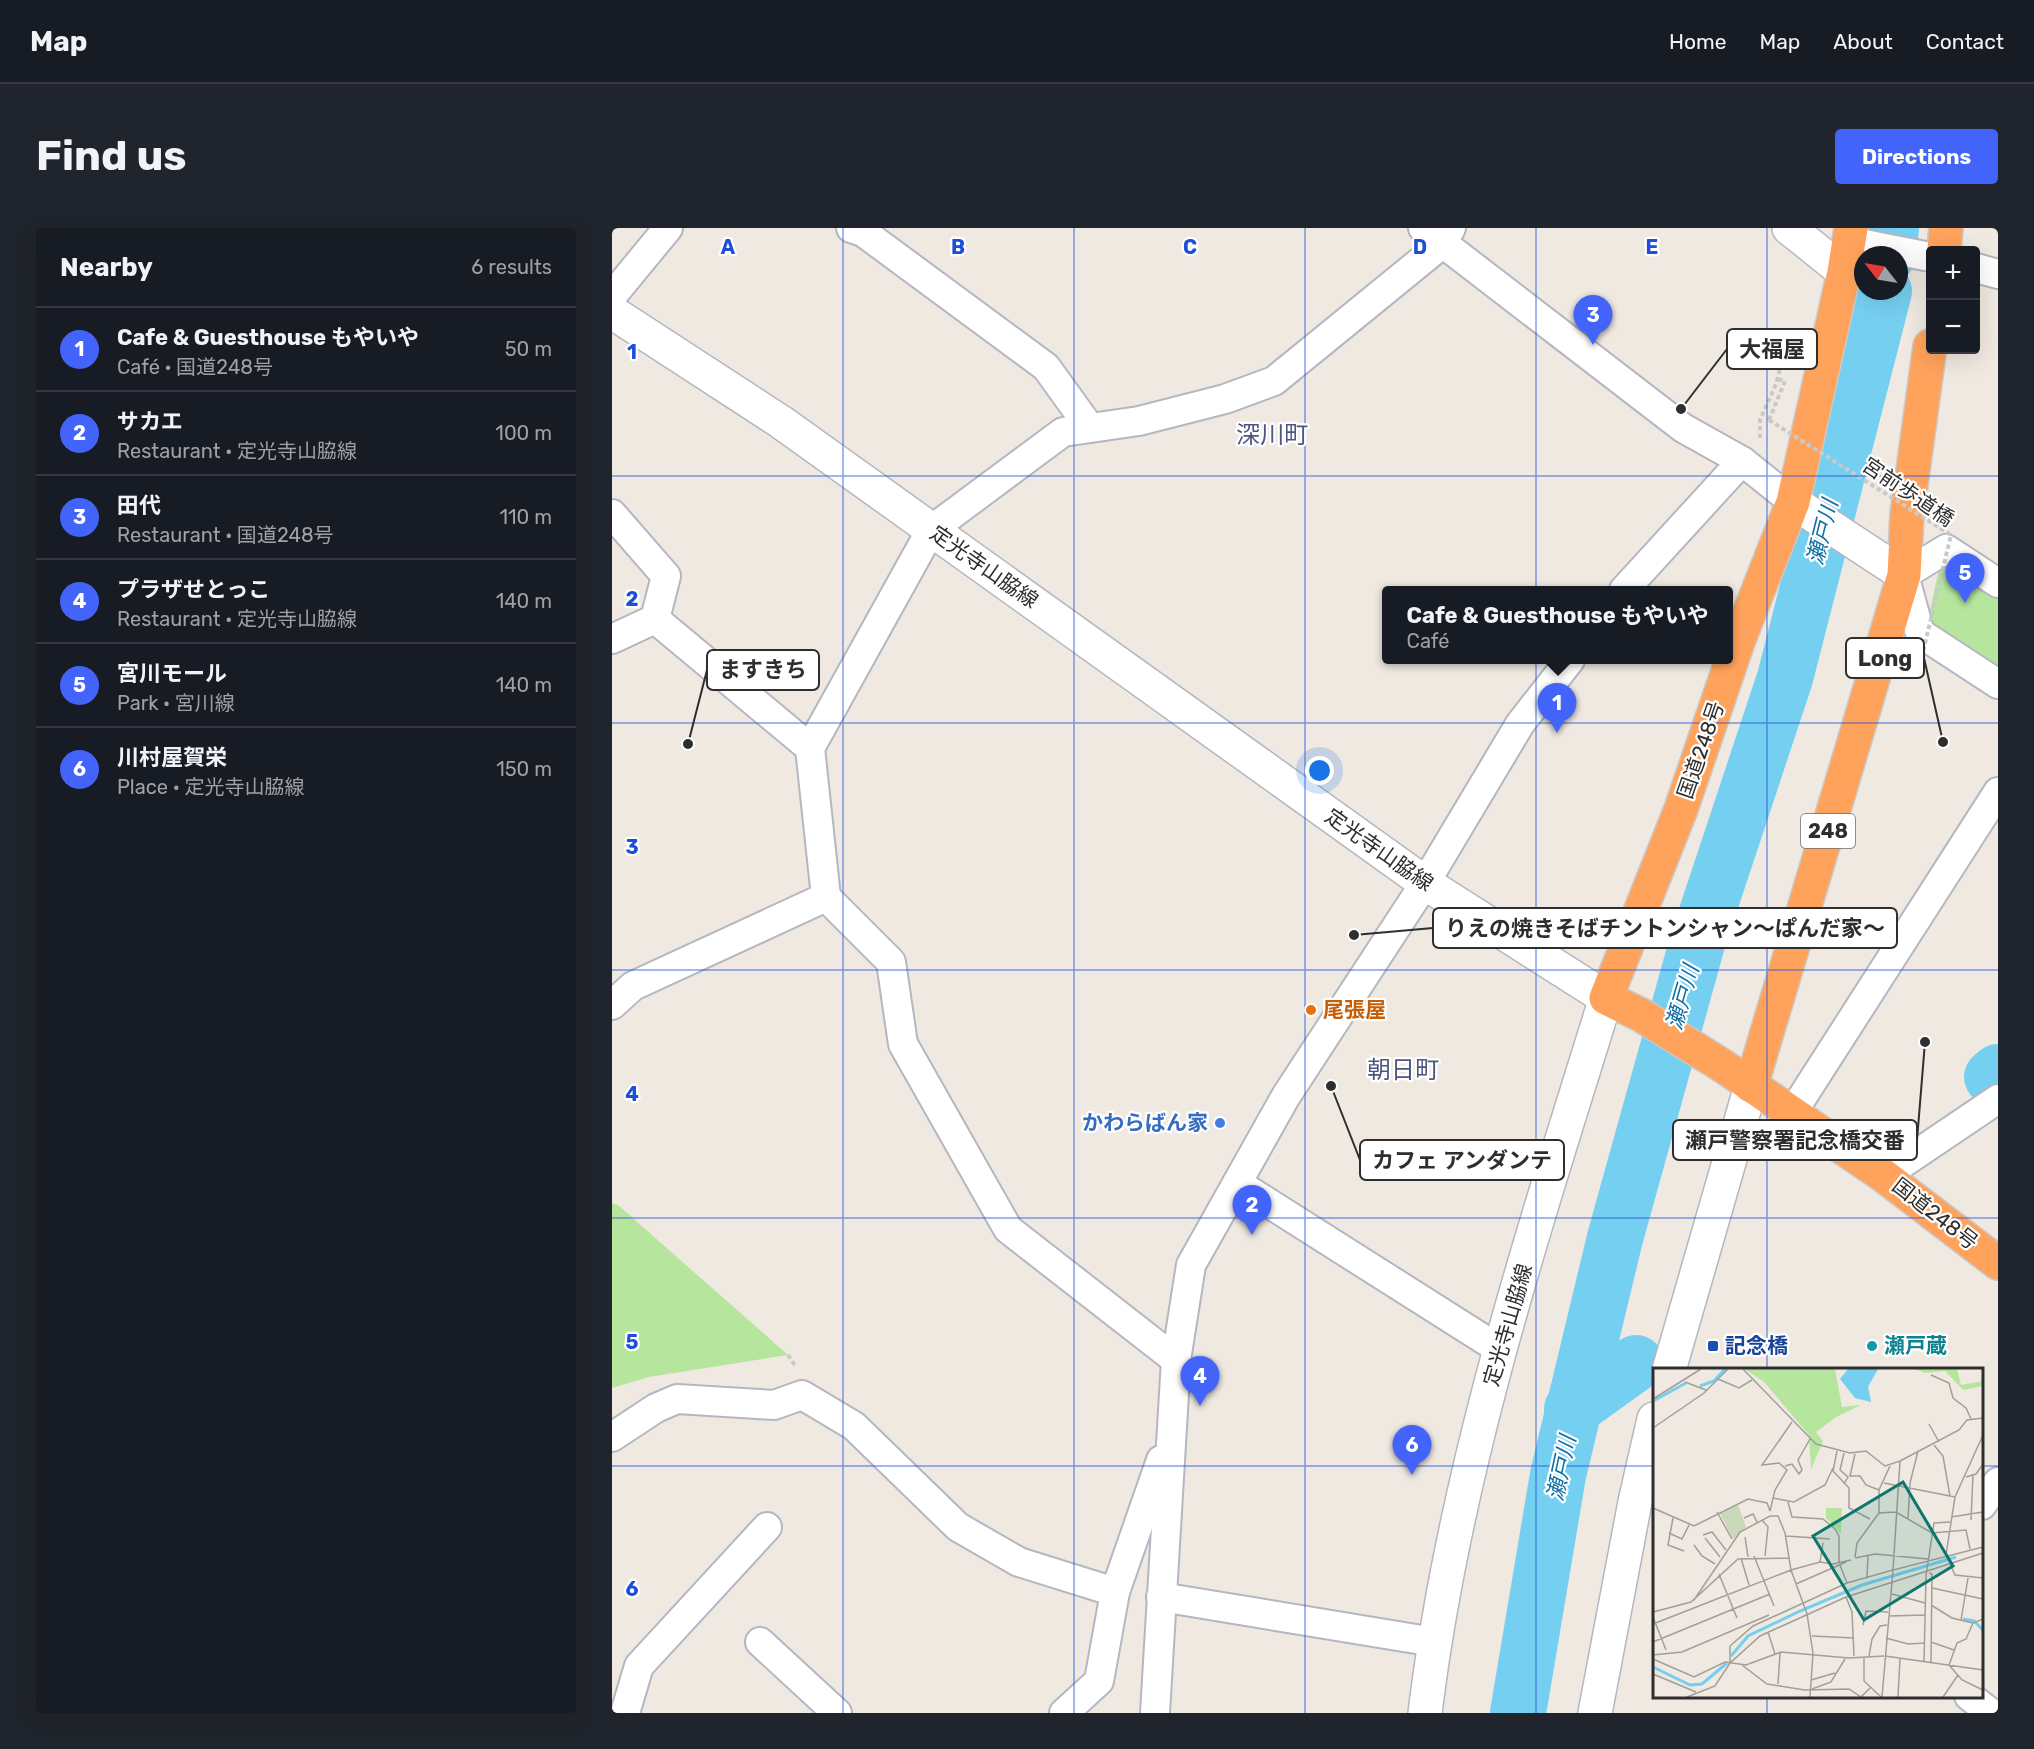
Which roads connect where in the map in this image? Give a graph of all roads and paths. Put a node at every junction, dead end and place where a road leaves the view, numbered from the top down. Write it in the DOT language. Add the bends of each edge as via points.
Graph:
graph roads {
  1 [pos="668,228"];
  2 [pos="851,228"];
  3 [pos="1789,228"];
  4 [pos="1946,228"];
  5 [pos="1439,233"];
  6 [pos="1937,246"];
  7 [pos="1853,247"];
  8 [pos="1926,254"];
  9 [pos="1980,269"];
  10 [pos="1998,274"];
  11 [pos="612,296"];
  12 [pos="612,312"];
  13 [pos="1929,354"];
  14 [pos="1787,355"];
  15 [pos="1777,379"];
  16 [pos="1090,428"];
  17 [pos="1751,451"];
  18 [pos="1801,507"];
  19 [pos="612,514"];
  20 [pos="931,530"];
  21 [pos="1894,568"];
  22 [pos="1998,583"];
  23 [pos="1629,586"];
  24 [pos="655,619"];
  25 [pos="612,639"];
  26 [pos="1733,654"];
  27 [pos="1925,662"];
  28 [pos="1567,664"];
  29 [pos="1730,664"];
  30 [pos="1998,684"];
  31 [pos="810,748"];
  32 [pos="1998,792"];
  33 [pos="1425,883"];
  34 [pos="826,897"];
  35 [pos="1605,998"];
  36 [pos="612,1005"];
  37 [pos="1752,1086"];
  38 [pos="1998,1099"];
  39 [pos="1792,1113"];
  40 [pos="1884,1176"];
  41 [pos="1237,1182"];
  42 [pos="1998,1263"];
  43 [pos="1499,1349"];
  44 [pos="1176,1360"];
  45 [pos="1670,1368"];
  46 [pos="1174,1423"];
  47 [pos="1653,1423"];
  48 [pos="612,1437"];
  49 [pos="1998,1482"];
  50 [pos="1983,1504"];
  51 [pos="767,1527"];
  52 [pos="1115,1592"];
  53 [pos="1161,1597"];
  54 [pos="760,1642"];
  55 [pos="1434,1642"];
  56 [pos="1972,1698"];
  57 [pos="624,1713"];
  58 [pos="837,1713"];
  59 [pos="1064,1713"];
  60 [pos="1155,1713"];
  61 [pos="1425,1713"];
  62 [pos="1595,1713"];
  63 [pos="1991,1713"];
  1 -- 11 [label="street"];
  2 -- 16 [label="street" via="863,232 1046,367"];
  3 -- 7 [label="main road"];
  4 -- 6 [label="highway"];
  5 -- 16 [label="street" via="1274,381 1214,402 1139,421"];
  5 -- 17 [label="street" via="1683,428"];
  7 -- 8 [label="street"];
  7 -- 18 [label="highway, 国道248号"];
  9 -- 10 [label="street"];
  12 -- 20 [label="main road, 定光寺山脇線" via="781,422"];
  13 -- 21 [label="highway, 248" via="1907,514"];
  14 -- 15 [label="path" via="1784,354"];
  15 -- 17 [label="path"];
  15 -- 27 [label="path, 宮前歩道橋, bridge" via="1785,381 1769,420 1951,535 1921,660"];
  16 -- 20 [label="street" via="1063,432"];
  17 -- 18 [label="street"];
  17 -- 23 [label="street"];
  18 -- 21 [label="main road"];
  18 -- 26 [label="highway, 国道248号"];
  19 -- 24 [label="street" via="666,576"];
  20 -- 31 [label="street"];
  20 -- 33 [label="main road, 定光寺山脇線"];
  21 -- 22 [label="street" via="1946,549"];
  21 -- 30 [label="street" via="1920,633"];
  21 -- 37 [label="highway, 248"];
  24 -- 25 [label="street"];
  24 -- 31 [label="street"];
  28 -- 33 [label="street" via="1520,724"];
  29 -- 35 [label="highway, 国道248号" via="1681,809"];
  31 -- 34 [label="street"];
  32 -- 39 [label="street"];
  33 -- 35 [label="main road, 定光寺山脇線"];
  33 -- 41 [label="street" via="1286,1096"];
  34 -- 36 [label="street" via="633,986"];
  34 -- 44 [label="street" via="891,962 903,1044 1008,1229"];
  35 -- 37 [label="highway, 国道248号" via="1641,1015"];
  35 -- 43 [label="main road, 定光寺山脇線"];
  37 -- 39 [label="highway, 国道248号"];
  37 -- 45 [label="main road"];
  38 -- 40 [label="street"];
  39 -- 40 [label="highway, 国道248号"];
  40 -- 42 [label="highway, 国道248号"];
  41 -- 43 [label="street"];
  41 -- 44 [label="street" via="1191,1265"];
  43 -- 55 [label="main road, 定光寺山脇線"];
  44 -- 46 [label="street"];
  46 -- 52 [label="street"];
  46 -- 53 [label="street"];
  47 -- 62 [label="main road"];
  48 -- 52 [label="street" via="676,1399 774,1405 801,1395 854,1426 958,1527 1019,1562"];
  49 -- 50 [label="street"];
  51 -- 57 [label="street" via="639,1666"];
  52 -- 59 [label="street" via="1099,1680"];
  53 -- 55 [label="street"];
  53 -- 60 [label="street"];
  54 -- 58 [label="street"];
  55 -- 61 [label="main road, 定光寺山脇線"];
  56 -- 63 [label="street"];
}
